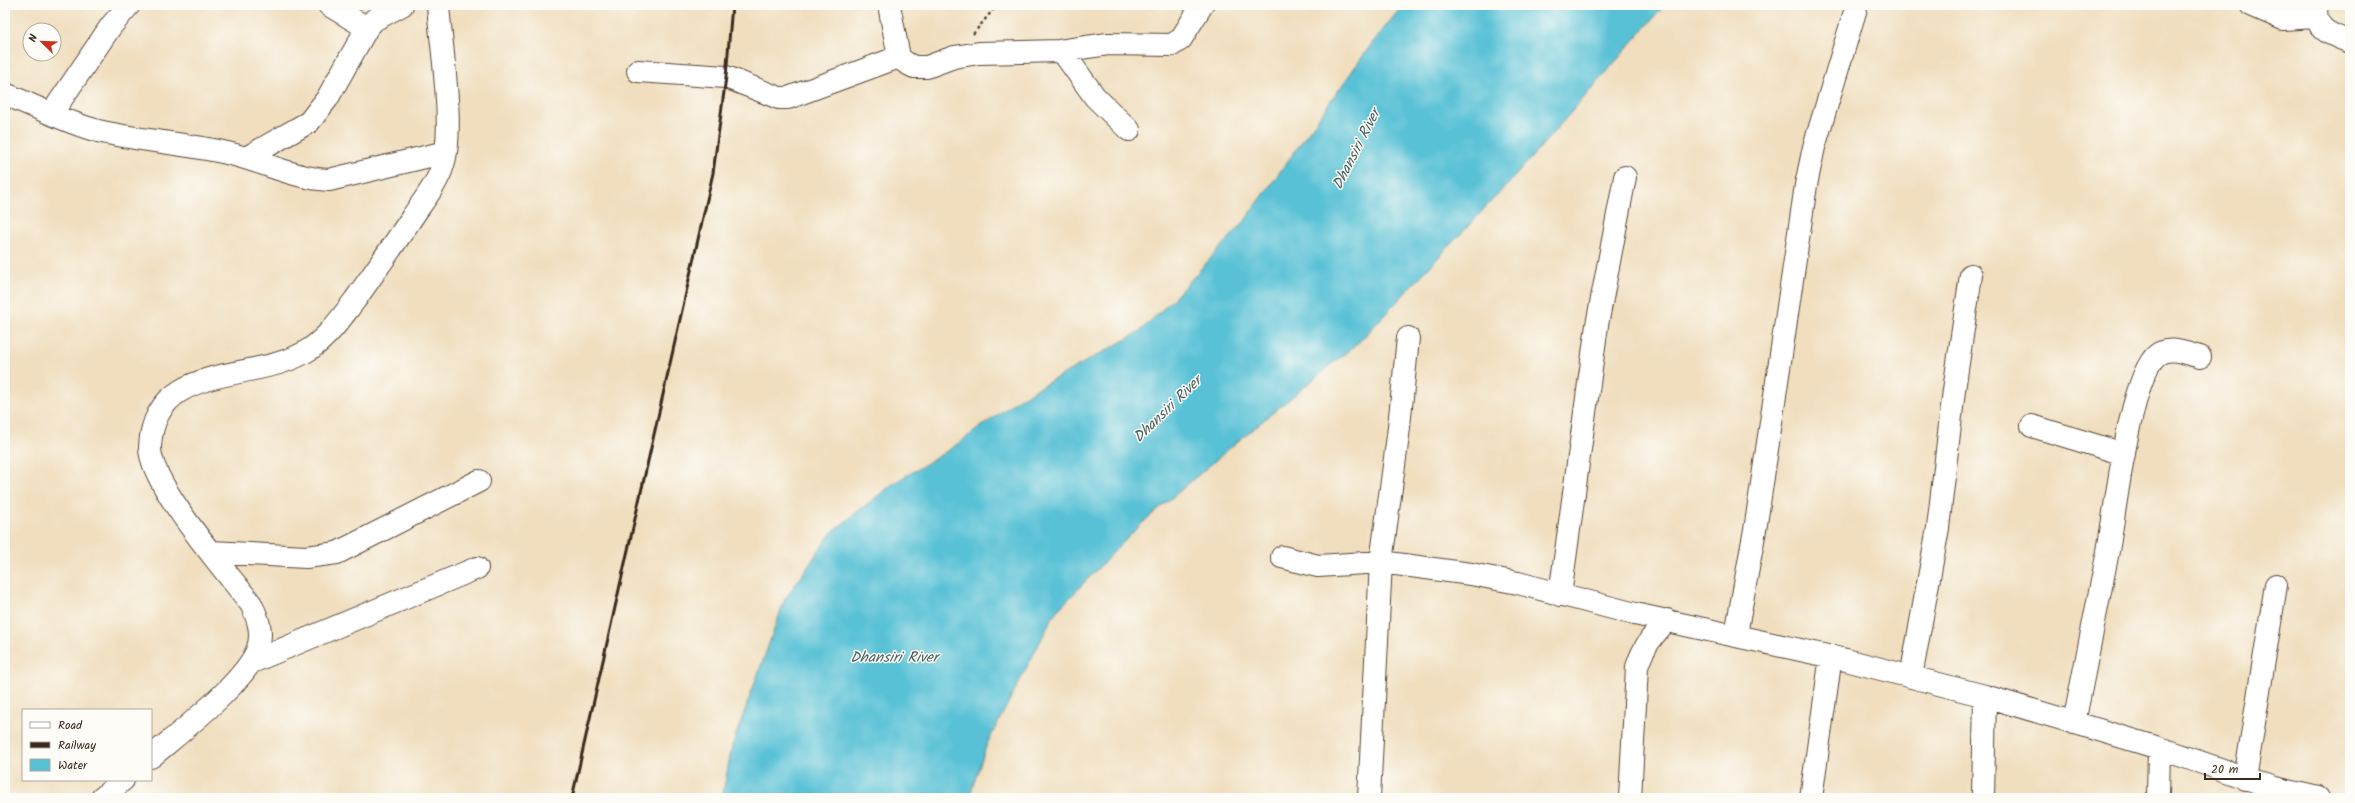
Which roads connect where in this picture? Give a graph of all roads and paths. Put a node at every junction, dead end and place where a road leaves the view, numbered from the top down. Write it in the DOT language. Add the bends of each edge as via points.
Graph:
graph roads {
  1 [pos="129,5"];
  2 [pos="329,5"];
  3 [pos="402,5"];
  4 [pos="438,5"];
  5 [pos="889,5"];
  6 [pos="997,5"];
  7 [pos="1202,5"];
  8 [pos="1858,5"];
  9 [pos="2251,5"];
  10 [pos="2316,11"];
  11 [pos="367,28"];
  12 [pos="2350,42"];
  13 [pos="1062,51"];
  14 [pos="899,56"];
  15 [pos="954,57"];
  16 [pos="638,71"];
  17 [pos="5,94"];
  18 [pos="52,113"];
  19 [pos="1129,130"];
  20 [pos="446,152"];
  21 [pos="246,158"];
  22 [pos="1625,177"];
  23 [pos="1971,275"];
  24 [pos="1408,338"];
  25 [pos="2200,357"];
  26 [pos="2032,426"];
  27 [pos="2124,454"];
  28 [pos="479,481"];
  29 [pos="211,552"];
  30 [pos="1282,557"];
  31 [pos="1381,562"];
  32 [pos="477,568"];
  33 [pos="2276,585"];
  34 [pos="1560,595"];
  35 [pos="1667,620"];
  36 [pos="1736,634"];
  37 [pos="1831,656"];
  38 [pos="252,662"];
  39 [pos="1911,676"];
  40 [pos="1984,696"];
  41 [pos="2074,724"];
  42 [pos="2159,748"];
  43 [pos="152,756"];
  44 [pos="2245,779"];
  45 [pos="122,781"];
  46 [pos="102,798"];
  47 [pos="1369,798"];
  48 [pos="1630,798"];
  49 [pos="1811,798"];
  50 [pos="1983,798"];
  51 [pos="2158,798"];
  52 [pos="2318,798"];
  1 -- 18 [label="street" via="111,26"];
  2 -- 11 [label="street"];
  3 -- 11 [label="street" via="374,20"];
  4 -- 20 [label="street" via="447,117"];
  5 -- 14 [label="street"];
  6 -- 15 [label="path"];
  7 -- 13 [label="street" via="1181,39 1172,45 1108,44"];
  8 -- 36 [label="street" via="1814,147 1806,185 1756,524"];
  9 -- 10 [label="street" via="2283,19"];
  10 -- 12 [label="street" via="2320,26 2329,34"];
  11 -- 21 [label="street" via="327,98 309,122"];
  13 -- 15 [label="street" via="979,53"];
  13 -- 19 [label="street" via="1095,97"];
  14 -- 15 [label="street" via="910,65 927,67"];
  14 -- 16 [label="street" via="788,98 779,98 726,78"];
  17 -- 18 [label="street"];
  18 -- 21 [label="street" via="97,130"];
  20 -- 21 [label="street" via="329,180 298,176"];
  20 -- 29 [label="street" via="443,166 428,194 376,272 332,330 310,349 292,358 226,374 181,389 162,409 152,433 150,449 153,465 173,501"];
  22 -- 34 [label="street" via="1597,326"];
  23 -- 39 [label="street" via="1938,528"];
  24 -- 31 [label="street"];
  25 -- 27 [label="street" via="2165,350 2151,361 2139,390"];
  26 -- 27 [label="street"];
  27 -- 41 [label="street"];
  28 -- 29 [label="street" via="337,553 306,557"];
  29 -- 38 [label="street" via="251,604 258,619 260,634"];
  30 -- 31 [label="street" via="1318,566"];
  31 -- 34 [label="street" via="1471,574 1518,583"];
  31 -- 47 [label="street"];
  32 -- 38 [label="street"];
  33 -- 44 [label="street"];
  34 -- 35 [label="street"];
  35 -- 36 [label="street"];
  35 -- 48 [label="street" via="1650,638 1637,667"];
  36 -- 37 [label="street"];
  37 -- 39 [label="street"];
  37 -- 49 [label="street"];
  38 -- 43 [label="street" via="229,687"];
  39 -- 40 [label="street"];
  40 -- 41 [label="street"];
  40 -- 50 [label="street"];
  41 -- 42 [label="street"];
  42 -- 44 [label="street"];
  42 -- 51 [label="street"];
  44 -- 52 [label="street"];
  45 -- 46 [label="street"];
}
